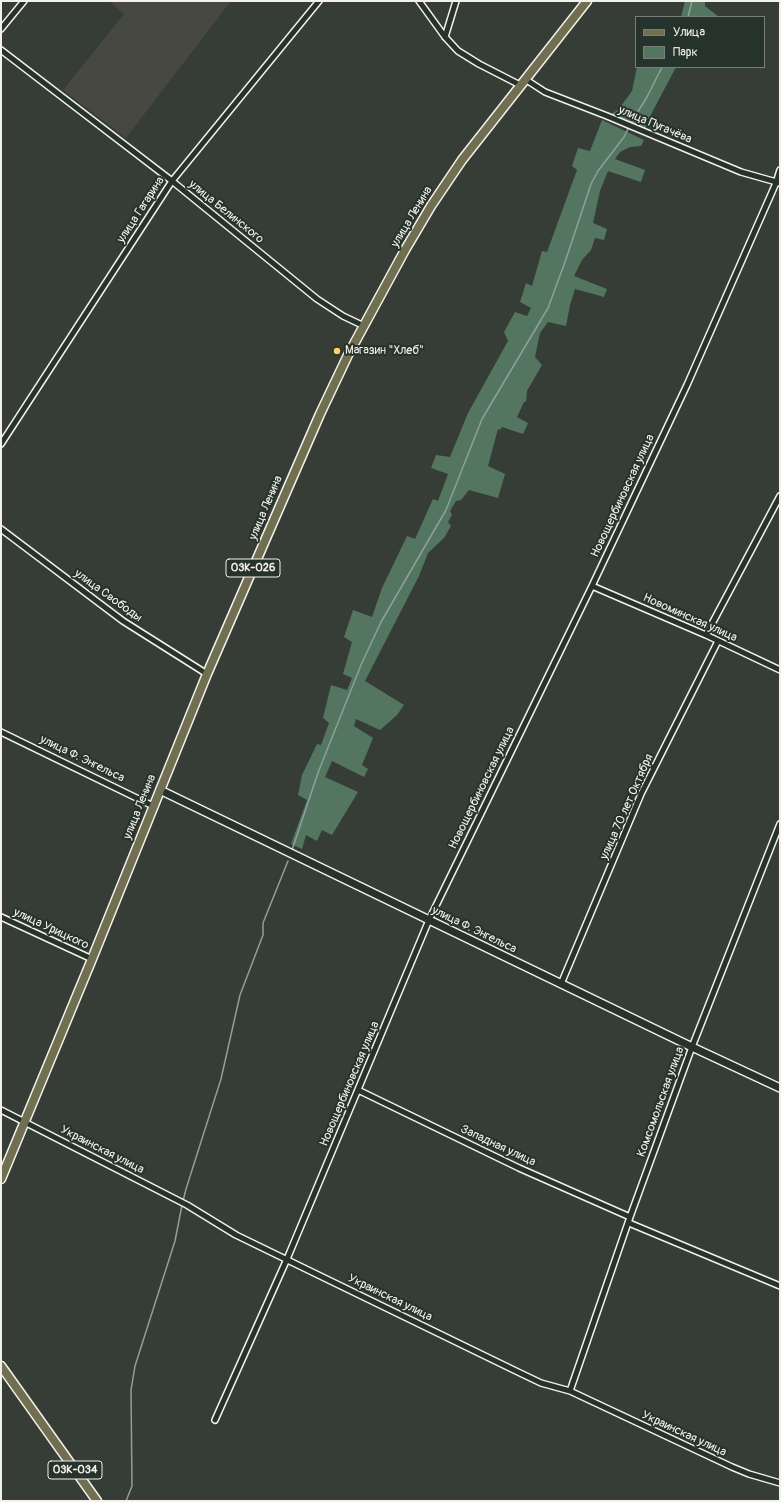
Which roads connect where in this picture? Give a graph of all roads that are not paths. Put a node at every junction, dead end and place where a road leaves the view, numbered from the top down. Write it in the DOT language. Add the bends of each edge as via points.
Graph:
graph roads {
  1 [pos="24,1"];
  2 [pos="319,1"];
  3 [pos="419,1"];
  4 [pos="456,1"];
  5 [pos="587,1"];
  6 [pos="1,29"];
  7 [pos="445,37"];
  8 [pos="1,50"];
  9 [pos="523,82"];
  10 [pos="780,170"];
  11 [pos="172,181"];
  12 [pos="778,183"];
  13 [pos="364,326"];
  14 [pos="1,444"];
  15 [pos="780,496"];
  16 [pos="1,529"];
  17 [pos="592,586"];
  18 [pos="706,635"];
  19 [pos="718,641"];
  20 [pos="780,670"];
  21 [pos="207,674"];
  22 [pos="1,732"];
  23 [pos="160,790"];
  24 [pos="153,806"];
  25 [pos="780,824"];
  26 [pos="1,917"];
  27 [pos="429,920"];
  28 [pos="92,959"];
  29 [pos="561,984"];
  30 [pos="692,1047"];
  31 [pos="780,1088"];
  32 [pos="358,1090"];
  33 [pos="1,1110"];
  34 [pos="25,1122"];
  35 [pos="1,1179"];
  36 [pos="630,1220"];
  37 [pos="287,1259"];
  38 [pos="780,1286"];
  39 [pos="1,1366"];
  40 [pos="570,1391"];
  41 [pos="214,1420"];
  42 [pos="780,1483"];
  43 [pos="97,1501"];
  1 -- 6 [label="street"];
  2 -- 11 [label="street, улица Гагарина"];
  3 -- 7 [label="street, улица Пугачёва"];
  4 -- 7 [label="street"];
  5 -- 9 [label="main road, улица Ленина / 03К-026"];
  7 -- 9 [label="street, улица Пугачёва" via="458,51 479,64"];
  8 -- 11 [label="street, улица Белинского"];
  9 -- 12 [label="street, улица Пугачёва" via="741,172"];
  9 -- 13 [label="main road, улица Ленина / 03К-026" via="462,160 431,206"];
  10 -- 12 [label="street, Новощербиновская улица"];
  11 -- 13 [label="street, улица Белинского" via="317,300"];
  11 -- 14 [label="street, улица Гагарина"];
  12 -- 17 [label="street, Новощербиновская улица" via="687,385"];
  13 -- 21 [label="main road, улица Ленина / 03К-026" via="320,414"];
  15 -- 18 [label="street"];
  16 -- 21 [label="street, улица Свободы" via="124,621"];
  17 -- 18 [label="street, Новоминская улица"];
  17 -- 27 [label="street, Новощербиновская улица"];
  18 -- 19 [label="street, Новоминская улица"];
  19 -- 20 [label="street, Новоминская улица"];
  19 -- 29 [label="street, улица 70 лет Октября" via="642,794"];
  21 -- 23 [label="main road, улица Ленина / 03К-026"];
  22 -- 24 [label="street, улица Ф. Энгельса"];
  23 -- 24 [label="main road, улица Ленина / 03К-026"];
  23 -- 27 [label="main road, улица Ф. Энгельса"];
  24 -- 28 [label="main road, улица Ленина / 03К-026"];
  25 -- 30 [label="street, Комсомольская улица"];
  26 -- 28 [label="street, улица Урицкого"];
  27 -- 29 [label="main road, улица Ф. Энгельса"];
  27 -- 32 [label="street, Новощербиновская улица"];
  28 -- 34 [label="main road, улица Ленина / 03К-026"];
  29 -- 30 [label="main road, улица Ф. Энгельса"];
  30 -- 31 [label="main road, улица Ф. Энгельса"];
  30 -- 36 [label="street, Комсомольская улица"];
  32 -- 36 [label="street, Западная улица"];
  32 -- 37 [label="street, Новощербиновская улица"];
  33 -- 34 [label="street, Украинская улица"];
  34 -- 35 [label="main road, улица Ленина / 03К-026"];
  34 -- 37 [label="street, Украинская улица" via="187,1205 236,1235"];
  36 -- 38 [label="street, Западная улица"];
  36 -- 40 [label="street, Комсомольская улица"];
  37 -- 40 [label="street, Украинская улица" via="535,1380"];
  37 -- 41 [label="street, Новощербиновская улица"];
  39 -- 43 [label="main road, 03К-034"];
  40 -- 42 [label="street, Украинская улица" via="732,1467"];
}
